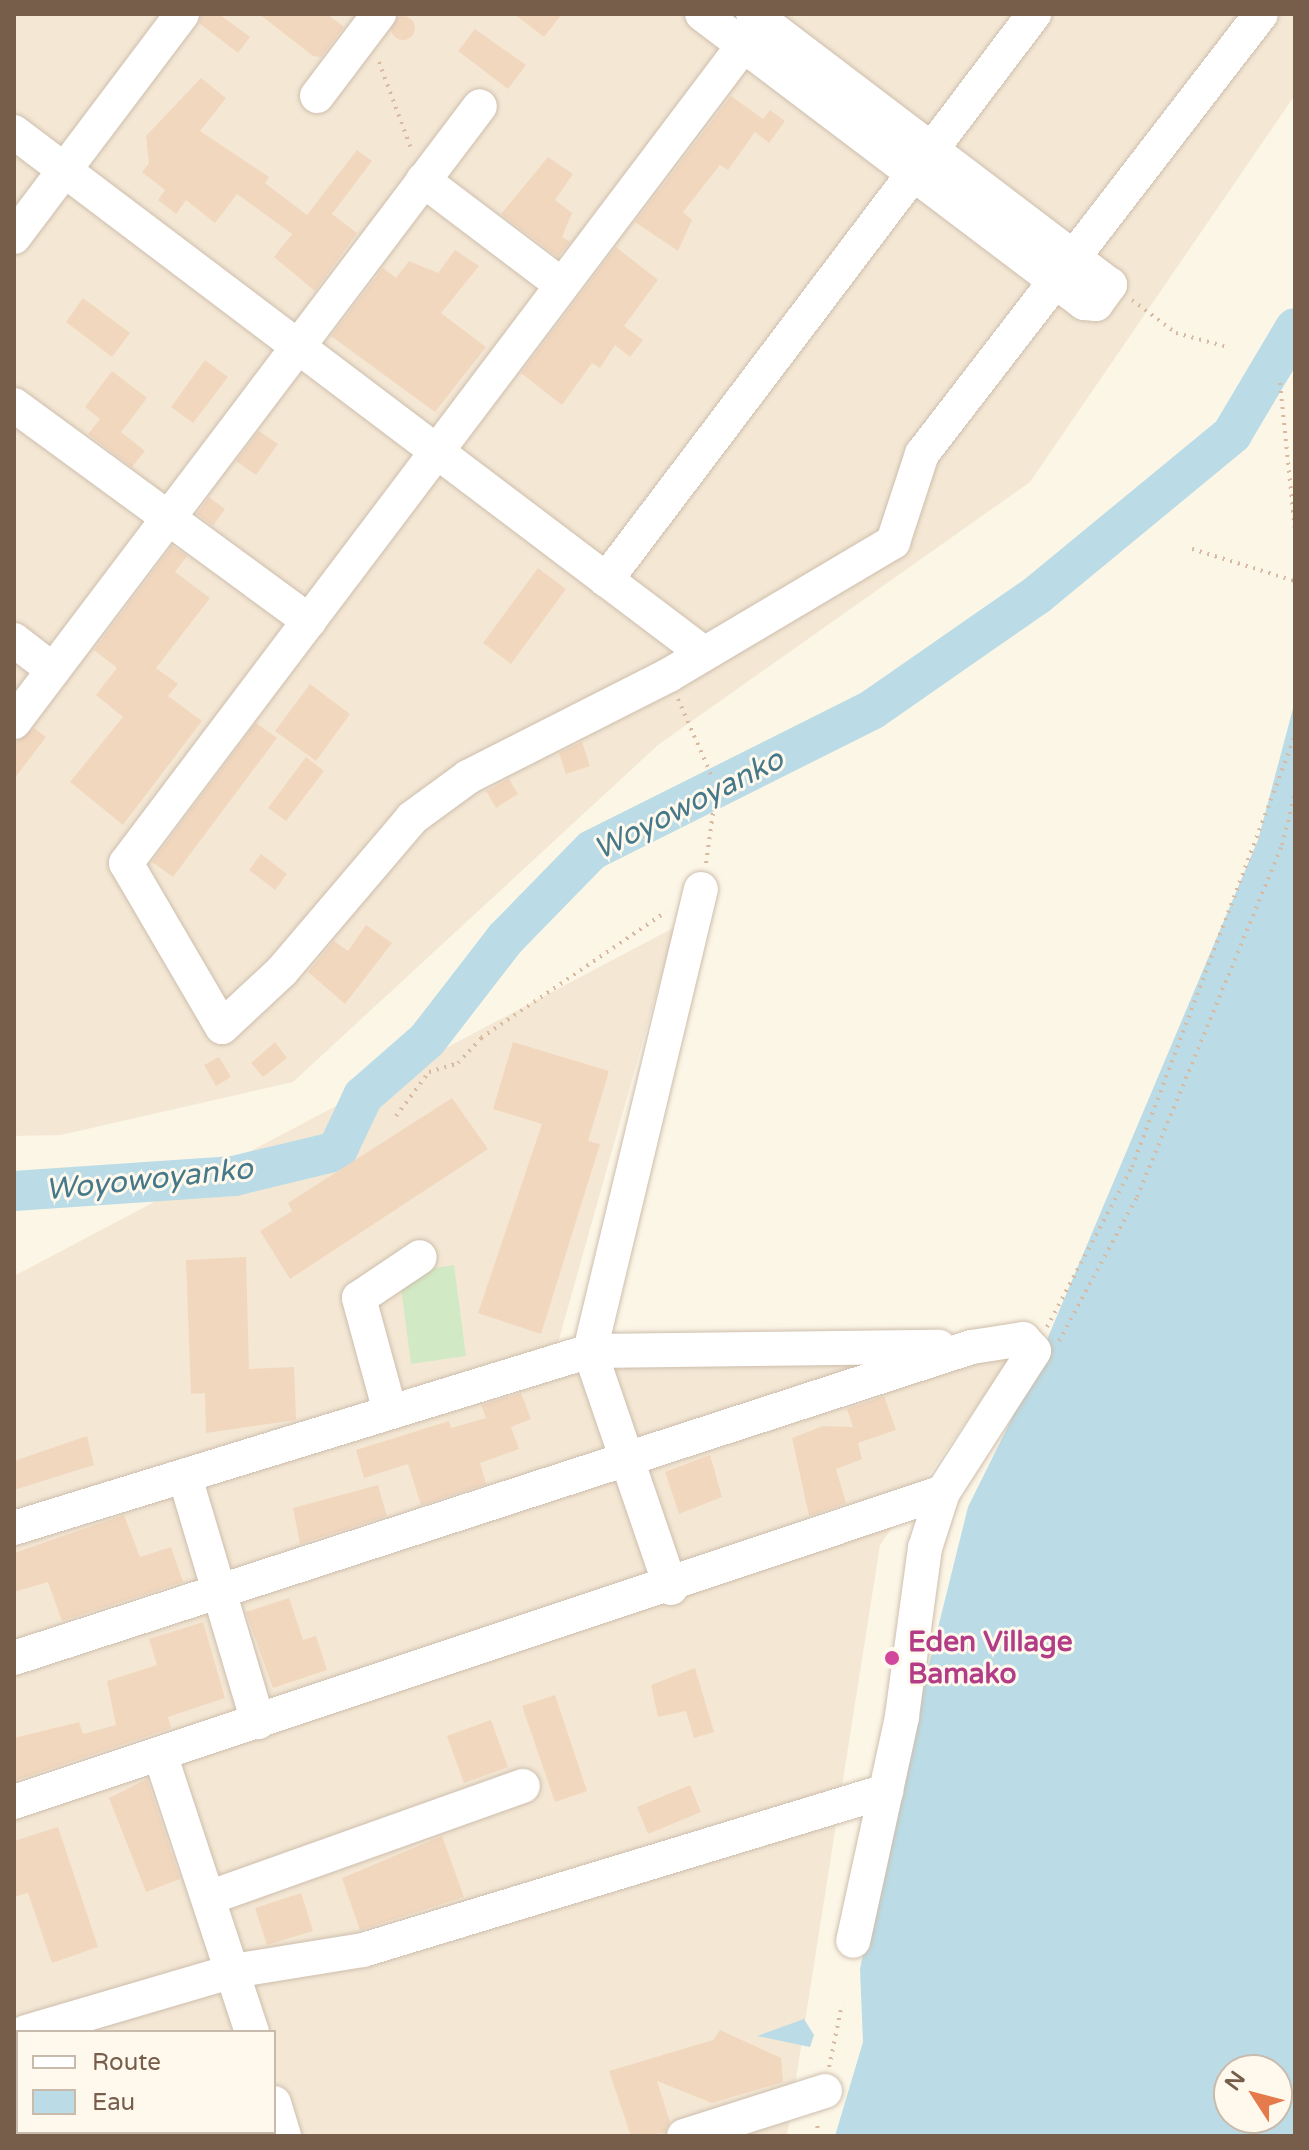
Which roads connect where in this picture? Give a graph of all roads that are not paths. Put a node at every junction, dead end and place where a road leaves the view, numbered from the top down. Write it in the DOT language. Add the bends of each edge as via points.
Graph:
graph roads {
  1 [pos="182,14"];
  2 [pos="702,14"];
  3 [pos="1034,14"];
  4 [pos="1261,14"];
  5 [pos="364,19"];
  6 [pos="756,24"];
  7 [pos="317,96"];
  8 [pos="480,106"];
  9 [pos="14,132"];
  10 [pos="923,162"];
  11 [pos="64,170"];
  12 [pos="423,180"];
  13 [pos="14,237"];
  14 [pos="1066,270"];
  15 [pos="562,285"];
  16 [pos="1110,285"];
  17 [pos="298,347"];
  18 [pos="14,405"];
  19 [pos="436,452"];
  20 [pos="166,521"];
  21 [pos="606,580"];
  22 [pos="309,621"];
  23 [pos="14,640"];
  24 [pos="702,652"];
  25 [pos="53,670"];
  26 [pos="14,722"];
  27 [pos="701,889"];
  28 [pos="420,1257"];
  29 [pos="972,1347"];
  30 [pos="590,1351"];
  31 [pos="389,1408"];
  32 [pos="627,1459"];
  33 [pos="185,1477"];
  34 [pos="943,1492"];
  35 [pos="14,1528"];
  36 [pos="671,1588"];
  37 [pos="219,1591"];
  38 [pos="14,1658"];
  39 [pos="258,1722"];
  40 [pos="160,1754"];
  41 [pos="523,1786"];
  42 [pos="886,1791"];
  43 [pos="14,1802"];
  44 [pos="211,1897"];
  45 [pos="853,1941"];
  46 [pos="233,1971"];
  47 [pos="33,2030"];
  48 [pos="251,2030"];
  49 [pos="825,2091"];
  50 [pos="276,2110"];
  51 [pos="284,2136"];
  52 [pos="684,2136"];
  1 -- 11 [label="street"];
  2 -- 6 [label="street"];
  3 -- 10 [label="street"];
  4 -- 14 [label="street"];
  5 -- 7 [label="street"];
  6 -- 10 [label="street"];
  6 -- 15 [label="street"];
  8 -- 12 [label="street"];
  9 -- 11 [label="street"];
  10 -- 14 [label="street"];
  10 -- 21 [label="street"];
  11 -- 13 [label="street"];
  11 -- 17 [label="street"];
  12 -- 15 [label="street"];
  12 -- 17 [label="street"];
  14 -- 16 [label="street"];
  14 -- 24 [label="street" via="922,454 893,542"];
  15 -- 19 [label="street"];
  17 -- 19 [label="street"];
  17 -- 20 [label="street"];
  18 -- 20 [label="street"];
  19 -- 21 [label="street"];
  19 -- 22 [label="street"];
  20 -- 22 [label="street"];
  20 -- 25 [label="street"];
  21 -- 24 [label="street"];
  22 -- 24 [label="street" via="126,863 222,1027 282,971 412,818 468,777 669,675"];
  23 -- 25 [label="street"];
  25 -- 26 [label="street"];
  27 -- 30 [label="street"];
  28 -- 31 [label="street" via="359,1298"];
  29 -- 30 [label="street"];
  29 -- 32 [label="street"];
  29 -- 34 [label="street" via="1015,1337 1034,1351"];
  30 -- 31 [label="street"];
  30 -- 32 [label="street"];
  31 -- 33 [label="street"];
  32 -- 36 [label="street"];
  32 -- 37 [label="street"];
  33 -- 35 [label="street"];
  33 -- 37 [label="street"];
  34 -- 36 [label="street"];
  34 -- 42 [label="street" via="925,1548"];
  36 -- 39 [label="street"];
  37 -- 38 [label="street"];
  37 -- 39 [label="street"];
  39 -- 40 [label="street"];
  40 -- 43 [label="street"];
  40 -- 44 [label="street"];
  41 -- 44 [label="street"];
  42 -- 45 [label="street"];
  42 -- 46 [label="street" via="363,1950"];
  44 -- 46 [label="street"];
  46 -- 47 [label="street"];
  46 -- 48 [label="street"];
  49 -- 52 [label="street"];
  50 -- 51 [label="street"];
}
